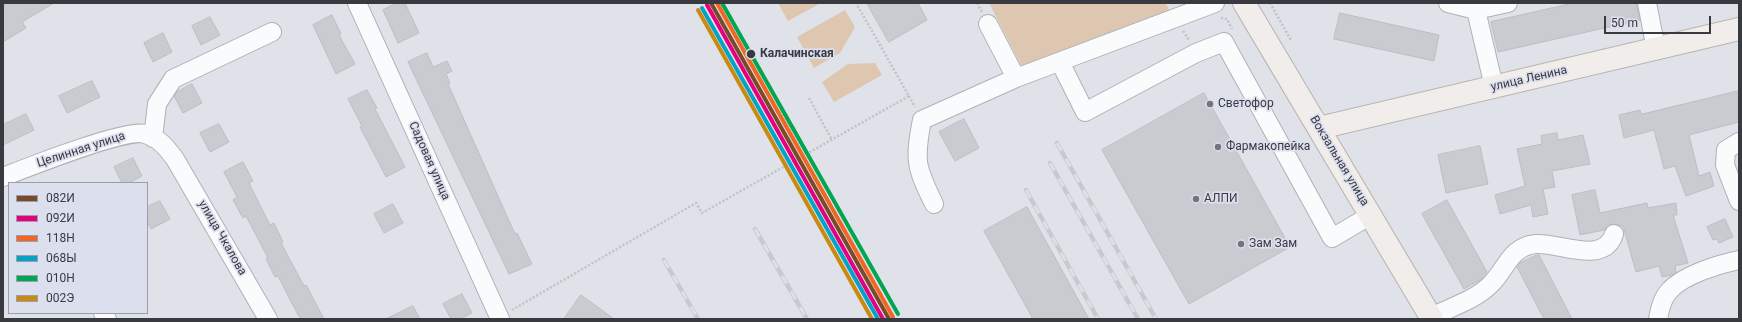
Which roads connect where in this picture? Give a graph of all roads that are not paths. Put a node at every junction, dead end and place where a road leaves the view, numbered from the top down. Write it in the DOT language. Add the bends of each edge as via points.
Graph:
graph roads {
  1 [pos="357,3"];
  2 [pos="1215,3"];
  3 [pos="1244,3"];
  4 [pos="1448,3"];
  5 [pos="1508,3"];
  6 [pos="1647,3"];
  7 [pos="1478,7"];
  8 [pos="988,24"];
  9 [pos="1739,29"];
  10 [pos="272,32"];
  11 [pos="1656,49"];
  12 [pos="1060,62"];
  13 [pos="1016,78"];
  14 [pos="1494,87"];
  15 [pos="1319,128"];
  16 [pos="153,138"];
  17 [pos="1739,142"];
  18 [pos="175,159"];
  19 [pos="26,176"];
  20 [pos="3,177"];
  21 [pos="1739,201"];
  22 [pos="934,204"];
  23 [pos="1371,215"];
  24 [pos="1614,234"];
  25 [pos="1739,260"];
  26 [pos="498,318"];
  27 [pos="1431,318"];
  28 [pos="268,319"];
  29 [pos="1658,319"];
  1 -- 26 [label="street, Садовая улица"];
  2 -- 12 [label="street"];
  3 -- 15 [label="main road, Вокзальная улица"];
  4 -- 7 [label="street"];
  5 -- 7 [label="street"];
  6 -- 11 [label="street"];
  7 -- 14 [label="street"];
  8 -- 13 [label="street"];
  9 -- 11 [label="main road, улица Ленина"];
  10 -- 16 [label="street" via="173,79 157,104"];
  11 -- 14 [label="main road, улица Ленина"];
  12 -- 13 [label="street"];
  12 -- 23 [label="street" via="1085,112 1196,53 1224,42 1332,238"];
  13 -- 22 [label="street" via="922,120 917,159 920,174"];
  14 -- 15 [label="main road, улица Ленина"];
  15 -- 23 [label="main road, Вокзальная улица"];
  16 -- 18 [label="street, Целинная улица" via="163,142"];
  16 -- 19 [label="street, Целинная улица" via="144,133 120,136"];
  17 -- 21 [label="street" via="1726,150 1725,165"];
  18 -- 28 [label="street, улица Чкалова"];
  19 -- 20 [label="street, Целинная улица"];
  23 -- 27 [label="main road, Вокзальная улица"];
  24 -- 27 [label="street" via="1612,241 1603,248 1587,251 1537,244 1526,247 1506,261 1489,287"];
  25 -- 29 [label="street" via="1721,263 1677,283 1668,291 1661,303"];
}
